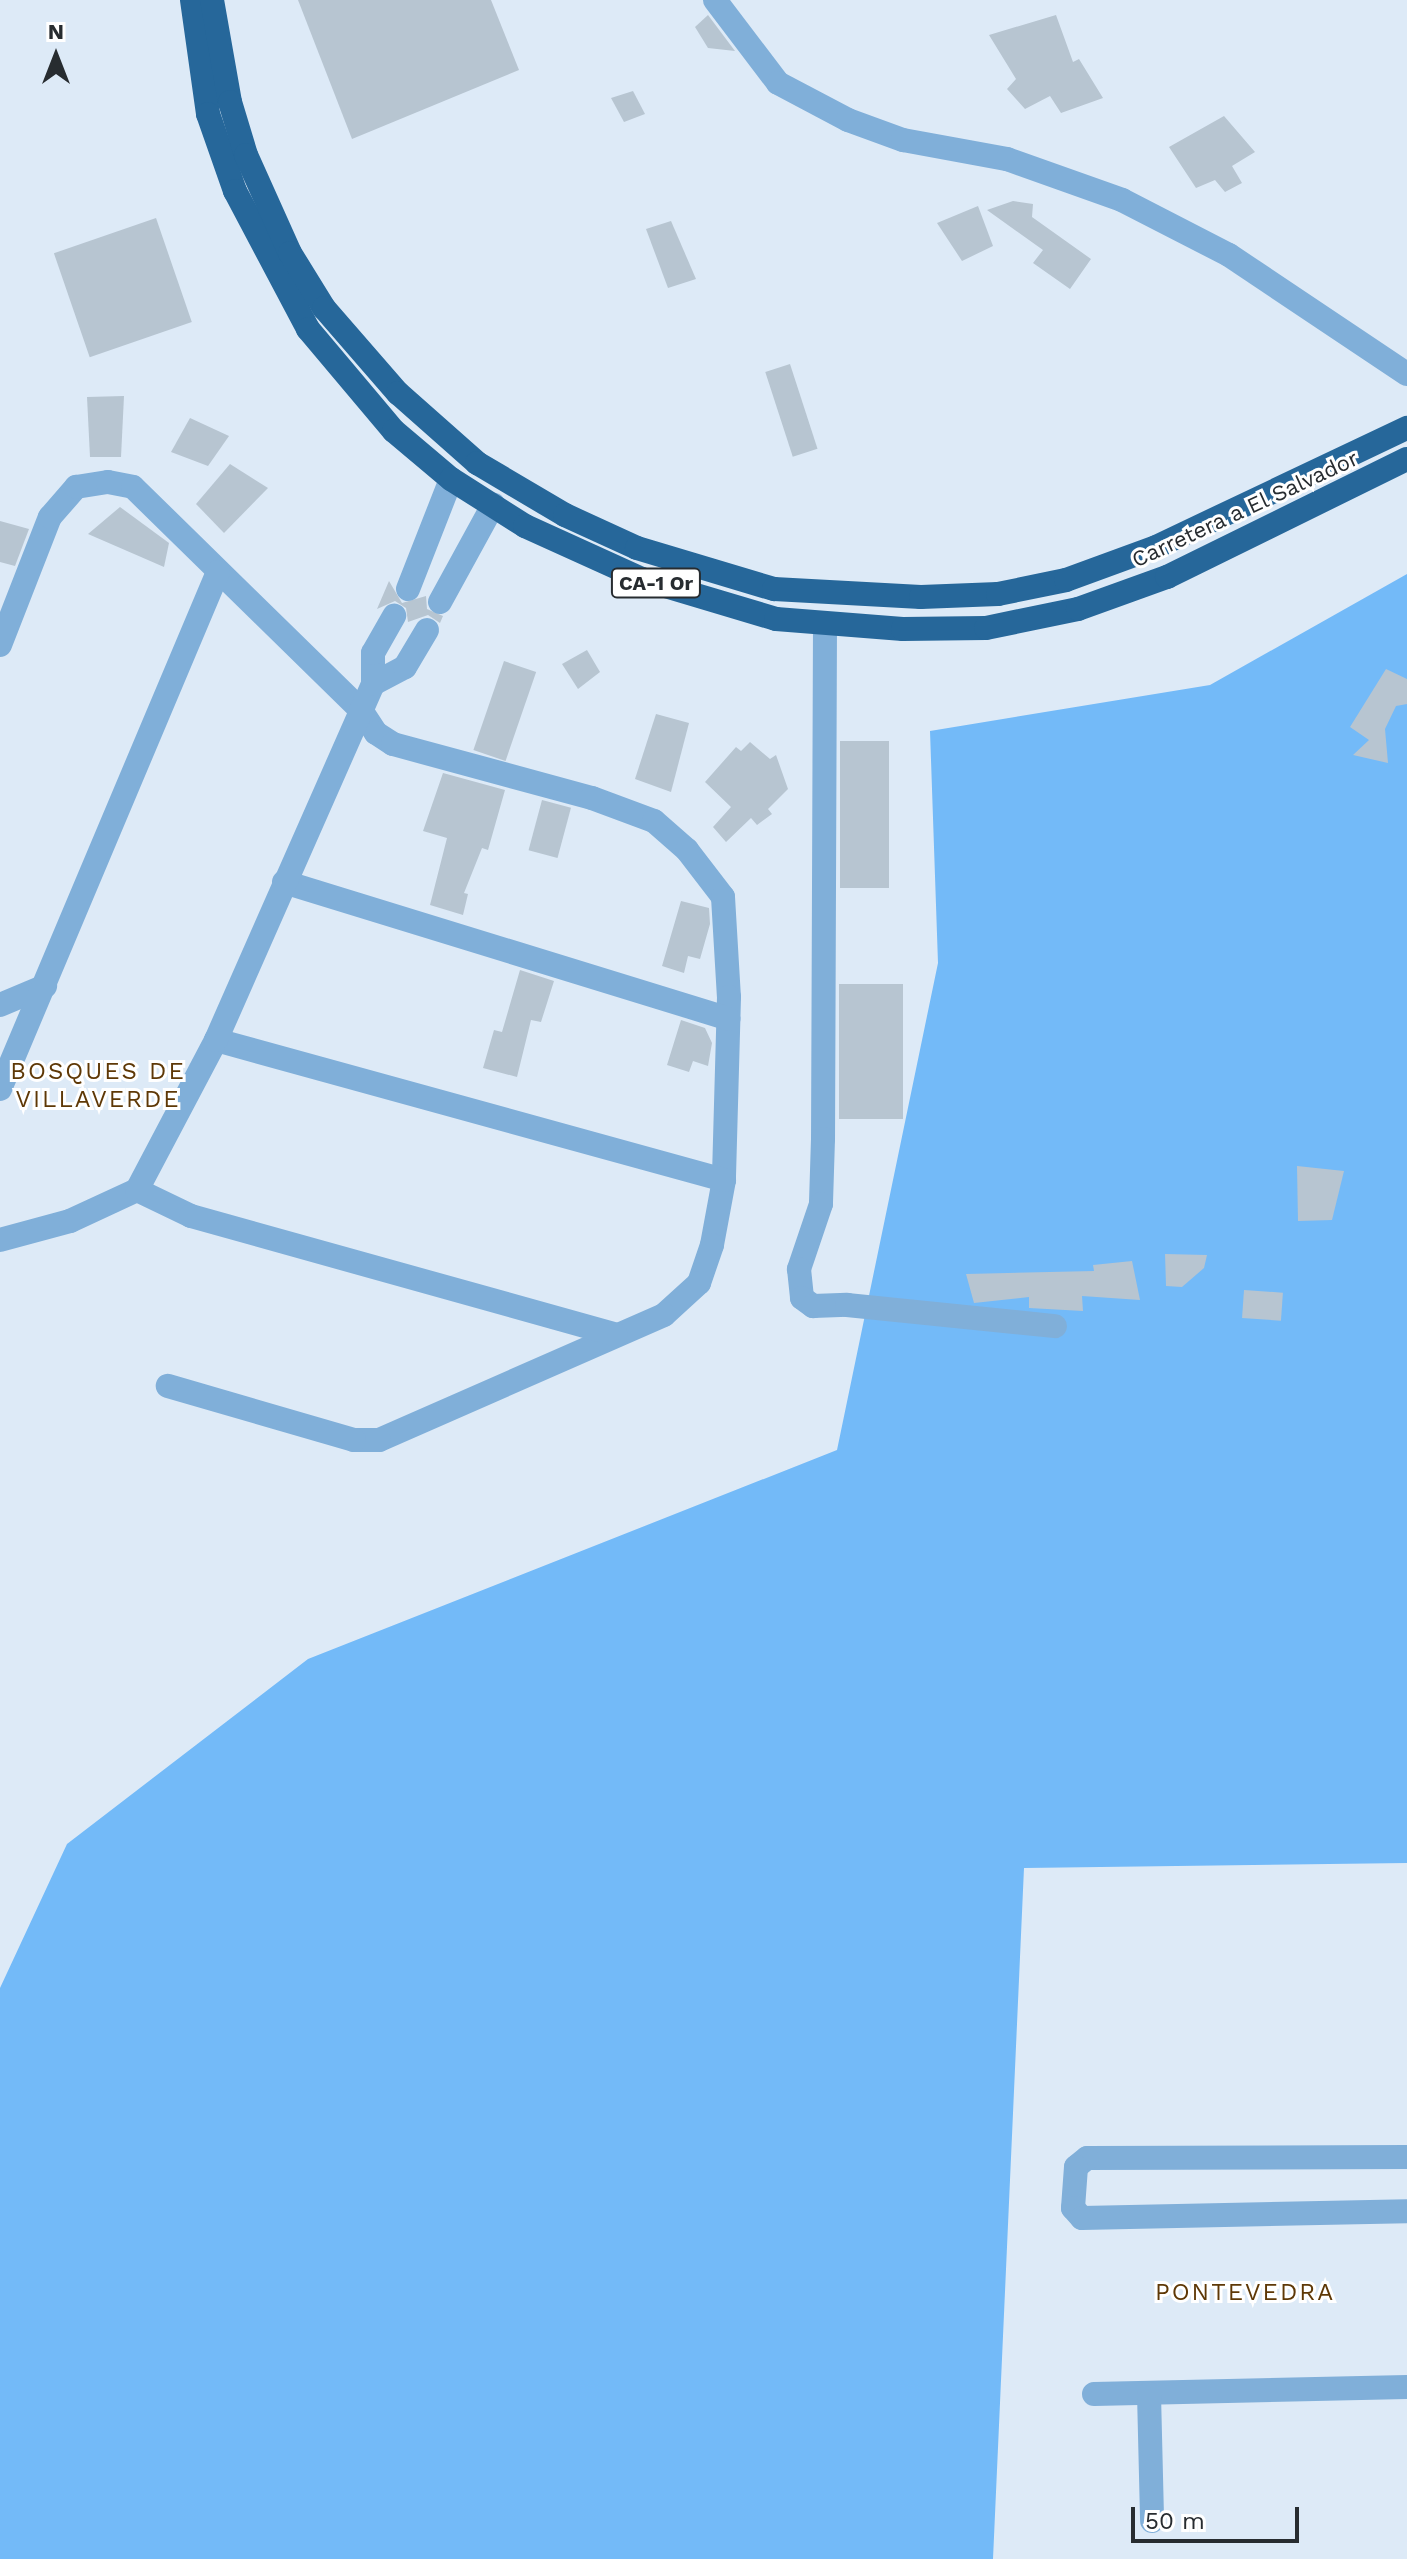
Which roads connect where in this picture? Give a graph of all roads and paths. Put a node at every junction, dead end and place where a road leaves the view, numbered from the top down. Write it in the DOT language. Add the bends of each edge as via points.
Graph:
graph roads {
  1 [pos="192,0"];
  2 [pos="212,0"];
  3 [pos="715,0"];
  4 [pos="1407,374"];
  5 [pos="1407,428"];
  6 [pos="1407,459"];
  7 [pos="451,479"];
  8 [pos="493,505"];
  9 [pos="218,572"];
  10 [pos="408,589"];
  11 [pos="440,602"];
  12 [pos="394,616"];
  13 [pos="825,625"];
  14 [pos="427,630"];
  15 [pos="0,645"];
  16 [pos="373,684"];
  17 [pos="361,710"];
  18 [pos="284,882"];
  19 [pos="45,986"];
  20 [pos="0,1005"];
  21 [pos="728,1019"];
  22 [pos="216,1040"];
  23 [pos="0,1089"];
  24 [pos="724,1180"];
  25 [pos="137,1190"];
  26 [pos="0,1240"];
  27 [pos="1055,1326"];
  28 [pos="616,1335"];
  29 [pos="168,1386"];
  30 [pos="1407,2157"];
  31 [pos="1407,2211"];
  32 [pos="1407,2387"];
  33 [pos="1094,2394"];
  34 [pos="1149,2394"];
  35 [pos="1152,2521"];
  1 -- 7 [label="highway, Carretera a El Salvador / CA-1 Or" via="208,114 235,191 272,269 308,329 394,431"];
  2 -- 5 [label="highway, Carretera a El Salvador / CA-1 Or" via="230,102 246,155 290,253 324,308 398,393 477,463 565,515 637,548 774,589 906,597 998,594 1066,580 1156,547"];
  3 -- 4 [label="street" via="778,83 848,120 903,140 1007,159 1122,200 1229,255"];
  6 -- 13 [label="highway, Carretera a El Salvador / CA-1 Or" via="1224,552 1078,609 946,631"];
  7 -- 8 [label="highway, Carretera a El Salvador / CA-1 Or"];
  7 -- 10 [label="street"];
  8 -- 11 [label="street"];
  8 -- 13 [label="highway, Carretera a El Salvador / CA-1 Or" via="561,544 642,579 739,611"];
  9 -- 15 [label="street" via="133,487 108,482 76,487 50,517"];
  9 -- 17 [label="street"];
  9 -- 19 [label="street"];
  12 -- 16 [label="street" via="373,653"];
  13 -- 27 [label="street" via="822,1178 821,1204 799,1269 802,1298 813,1306"];
  14 -- 16 [label="street" via="405,667"];
  16 -- 17 [label="street"];
  17 -- 18 [label="street"];
  17 -- 21 [label="street" via="376,733 393,744 592,798 654,821 687,850 723,897"];
  18 -- 21 [label="street"];
  18 -- 22 [label="street"];
  19 -- 20 [label="street"];
  19 -- 23 [label="street"];
  21 -- 24 [label="street"];
  22 -- 24 [label="street"];
  22 -- 25 [label="street"];
  24 -- 28 [label="street" via="699,1283 664,1315"];
  25 -- 26 [label="street" via="70,1221"];
  25 -- 28 [label="street" via="191,1216"];
  28 -- 29 [label="street" via="379,1440 354,1440"];
  30 -- 31 [label="street" via="1087,2158 1076,2167 1073,2208 1082,2218"];
  32 -- 34 [label="street"];
  33 -- 34 [label="street"];
  34 -- 35 [label="street"];
}
